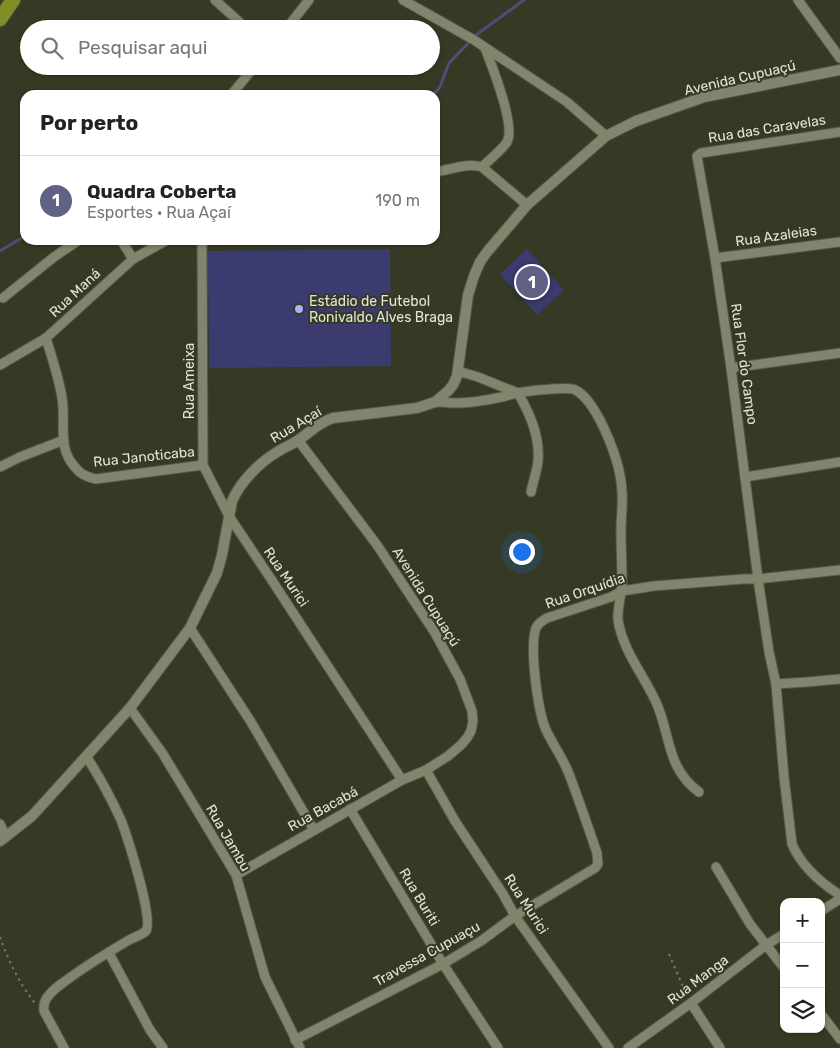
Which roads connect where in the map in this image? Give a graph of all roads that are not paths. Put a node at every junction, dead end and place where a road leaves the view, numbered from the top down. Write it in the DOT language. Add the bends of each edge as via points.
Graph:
graph roads {
  1 [pos="13,0"];
  2 [pos="308,0"];
  3 [pos="403,0"];
  4 [pos="798,0"];
  5 [pos="219,1"];
  6 [pos="0,19"];
  7 [pos="238,20"];
  8 [pos="293,20"];
  9 [pos="438,20"];
  10 [pos="440,21"];
  11 [pos="485,48"];
  12 [pos="840,58"];
  13 [pos="840,70"];
  14 [pos="248,75"];
  15 [pos="235,90"];
  16 [pos="840,132"];
  17 [pos="606,136"];
  18 [pos="698,154"];
  19 [pos="482,167"];
  20 [pos="440,171"];
  21 [pos="527,205"];
  22 [pos="840,242"];
  23 [pos="72,245"];
  24 [pos="123,245"];
  25 [pos="158,245"];
  26 [pos="202,245"];
  27 [pos="715,258"];
  28 [pos="133,259"];
  29 [pos="3,298"];
  30 [pos="46,338"];
  31 [pos="840,353"];
  32 [pos="0,365"];
  33 [pos="731,368"];
  34 [pos="458,371"];
  35 [pos="518,393"];
  36 [pos="435,402"];
  37 [pos="64,440"];
  38 [pos="298,440"];
  39 [pos="840,462"];
  40 [pos="203,465"];
  41 [pos="0,467"];
  42 [pos="745,477"];
  43 [pos="531,492"];
  44 [pos="229,516"];
  45 [pos="840,570"];
  46 [pos="758,579"];
  47 [pos="622,592"];
  48 [pos="190,628"];
  49 [pos="840,679"];
  50 [pos="776,684"];
  51 [pos="130,708"];
  52 [pos="86,756"];
  53 [pos="426,770"];
  54 [pos="402,780"];
  55 [pos="699,792"];
  56 [pos="350,809"];
  57 [pos="0,824"];
  58 [pos="314,830"];
  59 [pos="3,839"];
  60 [pos="716,867"];
  61 [pos="595,868"];
  62 [pos="236,875"];
  63 [pos="840,895"];
  64 [pos="840,899"];
  65 [pos="825,908"];
  66 [pos="516,916"];
  67 [pos="780,936"];
  68 [pos="766,945"];
  69 [pos="109,953"];
  70 [pos="780,963"];
  71 [pos="443,964"];
  72 [pos="691,1003"];
  73 [pos="825,1019"];
  74 [pos="840,1039"];
  75 [pos="297,1044"];
  76 [pos="493,1047"];
  77 [pos="64,1048"];
  78 [pos="163,1048"];
  79 [pos="609,1048"];
  80 [pos="628,1048"];
  81 [pos="720,1048"];
  1 -- 6 [label="highway"];
  2 -- 8 [label="street"];
  3 -- 9 [label="street"];
  4 -- 12 [label="street"];
  5 -- 7 [label="street"];
  10 -- 11 [label="street"];
  11 -- 17 [label="street" via="567,102"];
  11 -- 19 [label="street" via="509,131 508,140"];
  13 -- 17 [label="street, Avenida Cupuaçú" via="704,97 636,121"];
  14 -- 15 [label="street"];
  16 -- 18 [label="street, Rua das Caravelas"];
  17 -- 21 [label="street, Avenida Cupuaçú"];
  18 -- 27 [label="street, Rua Flor do Campo"];
  19 -- 20 [label="street" via="469,165"];
  19 -- 21 [label="street"];
  21 -- 34 [label="street, Rua Açaí" via="487,252 474,276 468,295"];
  22 -- 27 [label="street, Rua Azaleias"];
  23 -- 29 [label="street"];
  24 -- 28 [label="street"];
  25 -- 28 [label="street, Rua Maná"];
  26 -- 40 [label="street, Rua Ameixa"];
  27 -- 33 [label="street, Rua Flor do Campo"];
  28 -- 30 [label="street, Rua Maná"];
  30 -- 32 [label="street, Rua Maná"];
  30 -- 37 [label="street, Rua Janoticaba" via="62,398"];
  31 -- 33 [label="street"];
  33 -- 42 [label="street, Rua Flor do Campo"];
  34 -- 35 [label="street"];
  34 -- 36 [label="street, Rua Açaí" via="453,385"];
  35 -- 36 [label="street" via="464,403"];
  35 -- 43 [label="street" via="531,417 538,445 538,462"];
  35 -- 47 [label="street" via="572,388 582,394 596,413 615,454 620,474"];
  36 -- 38 [label="street, Rua Açaí" via="417,408 333,418"];
  37 -- 40 [label="street, Rua Janoticaba" via="64,449 78,471 96,479"];
  37 -- 41 [label="street"];
  38 -- 44 [label="street, Rua Açaí" via="253,471 236,492"];
  38 -- 53 [label="street, Avenida Cupuaçú" via="377,545 435,633 460,678 472,711 471,730 461,745"];
  39 -- 42 [label="street"];
  40 -- 44 [label="street, Rua Ameixa"];
  42 -- 46 [label="street, Rua Flor do Campo"];
  44 -- 48 [label="street, Rua Açaí" via="217,573"];
  44 -- 54 [label="street, Rua Murici"];
  45 -- 46 [label="street, Rua Orquídia"];
  46 -- 47 [label="street, Rua Orquídia" via="654,586"];
  46 -- 50 [label="street, Rua Flor do Campo"];
  47 -- 55 [label="street" via="618,617 630,656 656,702 676,764 689,784"];
  47 -- 61 [label="street, Rua Orquídia" via="547,618 539,623 534,639 540,712 567,768 597,853"];
  48 -- 51 [label="street, Rua Açaí"];
  48 -- 58 [label="street" via="251,722"];
  49 -- 50 [label="street"];
  50 -- 63 [label="street, Rua Flor do Campo" via="792,844 796,854 812,872"];
  51 -- 52 [label="street, Rua Açaí"];
  51 -- 62 [label="street, Rua Jambu" via="163,754"];
  52 -- 59 [label="street, Rua Açaí" via="32,816"];
  52 -- 69 [label="street" via="120,820 147,914 148,924 144,933"];
  53 -- 54 [label="street, Rua Bacabá"];
  53 -- 66 [label="street, Rua Murici"];
  54 -- 56 [label="street, Rua Bacabá"];
  56 -- 58 [label="street, Rua Bacabá"];
  56 -- 71 [label="street, Rua Buriti"];
  57 -- 59 [label="street"];
  58 -- 62 [label="street, Rua Bacabá"];
  60 -- 68 [label="street"];
  61 -- 66 [label="street, Travessa Cupuaçu"];
  62 -- 75 [label="street, Rua Jambu" via="265,977"];
  64 -- 65 [label="street"];
  66 -- 71 [label="street, Travessa Cupuaçu"];
  66 -- 79 [label="street, Rua Murici"];
  67 -- 68 [label="street, Rua Manga"];
  68 -- 70 [label="street"];
  68 -- 72 [label="street, Rua Manga"];
  69 -- 77 [label="street" via="74,974 45,1000 44,1011"];
  69 -- 78 [label="street"];
  71 -- 75 [label="street, Travessa Cupuaçu"];
  71 -- 76 [label="street, Rua Buriti"];
  72 -- 80 [label="street, Rua Manga"];
  72 -- 81 [label="street"];
  73 -- 74 [label="street"];
}
